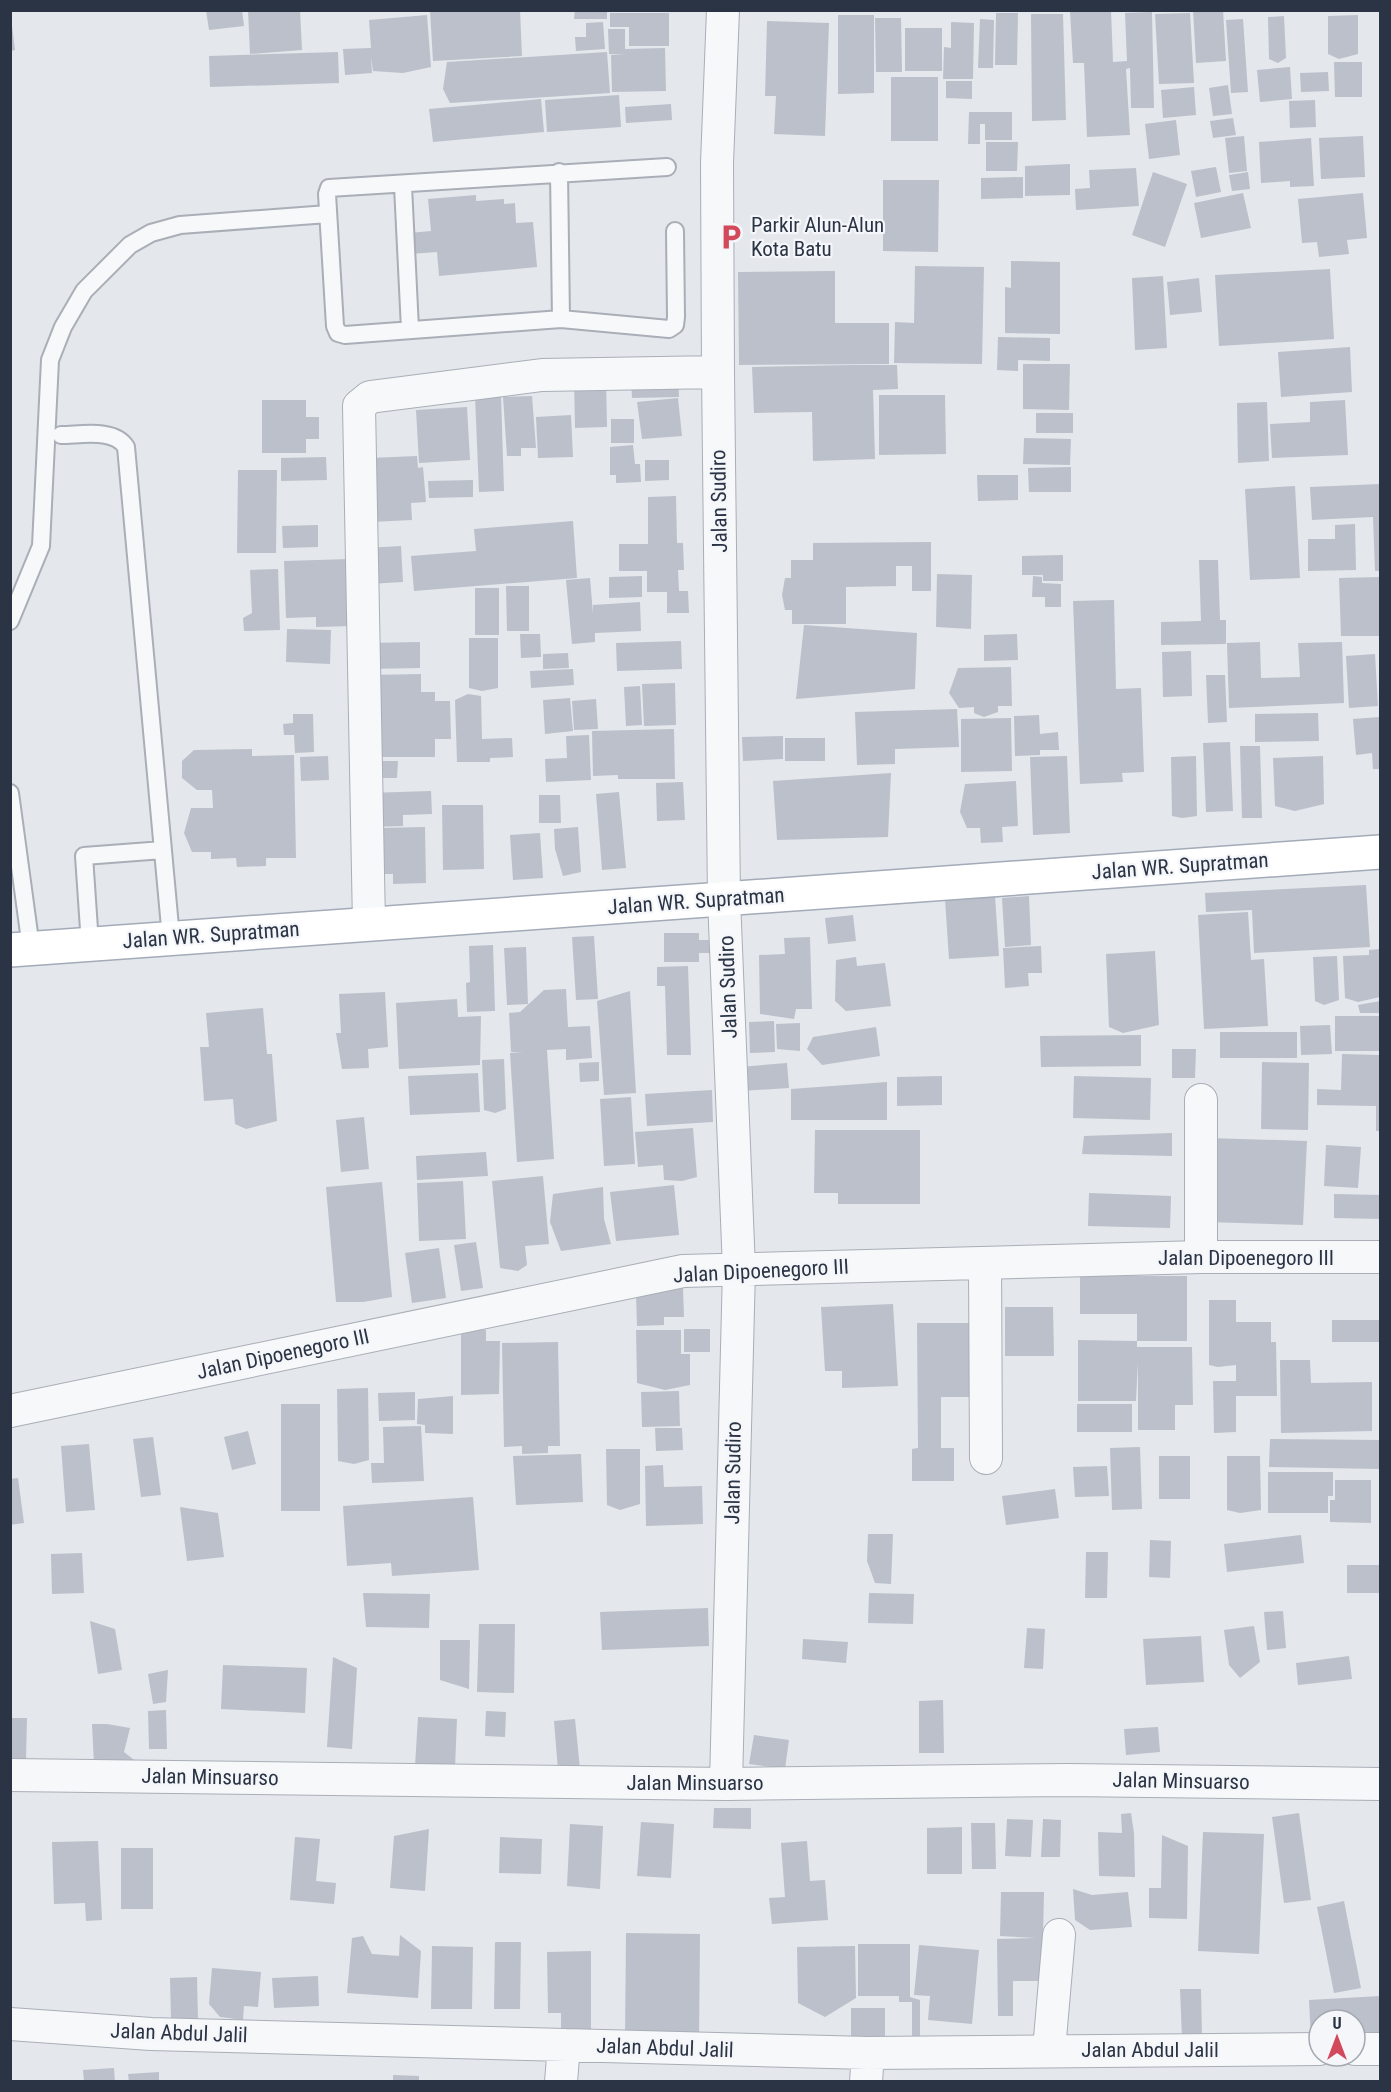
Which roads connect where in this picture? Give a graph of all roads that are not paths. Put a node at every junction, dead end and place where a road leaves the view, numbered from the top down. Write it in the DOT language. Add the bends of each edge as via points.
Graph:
graph roads {
  1 [pos="723,10"];
  2 [pos="667,167"];
  3 [pos="559,172"];
  4 [pos="403,186"];
  5 [pos="328,214"];
  6 [pos="675,231"];
  7 [pos="561,319"];
  8 [pos="410,329"];
  9 [pos="718,372"];
  10 [pos="61,435"];
  11 [pos="10,621"];
  12 [pos="10,793"];
  13 [pos="163,850"];
  14 [pos="1380,852"];
  15 [pos="724,899"];
  16 [pos="369,924"];
  17 [pos="171,938"];
  18 [pos="90,944"];
  19 [pos="21,949"];
  20 [pos="1201,1101"];
  21 [pos="1201,1257"];
  22 [pos="1380,1257"];
  23 [pos="985,1263"];
  24 [pos="739,1269"];
  25 [pos="10,1411"];
  26 [pos="986,1458"];
  27 [pos="10,1774"];
  28 [pos="726,1784"];
  29 [pos="1380,1784"];
  30 [pos="1059,1935"];
  31 [pos="10,2024"];
  32 [pos="564,2045"];
  33 [pos="1307,2049"];
  34 [pos="1049,2050"];
  35 [pos="867,2067"];
  36 [pos="561,2082"];
  1 -- 9 [label="street, Jalan Sudiro" via="717,163"];
  2 -- 3 [label="lane"];
  3 -- 4 [label="lane"];
  3 -- 7 [label="lane"];
  4 -- 5 [label="lane" via="329,188"];
  4 -- 8 [label="lane"];
  5 -- 8 [label="lane" via="338,333"];
  5 -- 11 [label="lane" via="180,225 151,233 130,245 84,291 50,360 41,546"];
  6 -- 7 [label="lane" via="675,325 669,329"];
  7 -- 8 [label="lane"];
  9 -- 15 [label="street, Jalan Sudiro"];
  9 -- 16 [label="street" via="542,375 363,400 358,415"];
  10 -- 13 [label="lane" via="113,435 126,447"];
  12 -- 19 [label="lane"];
  13 -- 17 [label="lane"];
  13 -- 18 [label="lane" via="84,856"];
  14 -- 15 [label="main road, Jalan WR. Supratman"];
  15 -- 16 [label="main road, Jalan WR. Supratman"];
  15 -- 24 [label="street, Jalan Sudiro"];
  16 -- 17 [label="main road, Jalan WR. Supratman"];
  17 -- 18 [label="main road, Jalan WR. Supratman"];
  18 -- 19 [label="main road, Jalan WR. Supratman"];
  20 -- 21 [label="street"];
  21 -- 22 [label="street, Jalan Dipoenegoro III"];
  21 -- 23 [label="street, Jalan Dipoenegoro III"];
  23 -- 24 [label="street, Jalan Dipoenegoro III"];
  23 -- 26 [label="street"];
  24 -- 25 [label="street, Jalan Dipoenegoro III" via="683,1271"];
  24 -- 28 [label="street, Jalan Sudiro"];
  27 -- 28 [label="street, Jalan Minsuarso"];
  28 -- 29 [label="street, Jalan Minsuarso" via="1068,1780"];
  30 -- 34 [label="street"];
  31 -- 32 [label="street, Jalan Abdul Jalil" via="151,2034"];
  32 -- 35 [label="street, Jalan Abdul Jalil"];
  32 -- 36 [label="street"];
  33 -- 34 [label="street, Jalan Abdul Jalil"];
  34 -- 35 [label="street, Jalan Abdul Jalil"];
}
